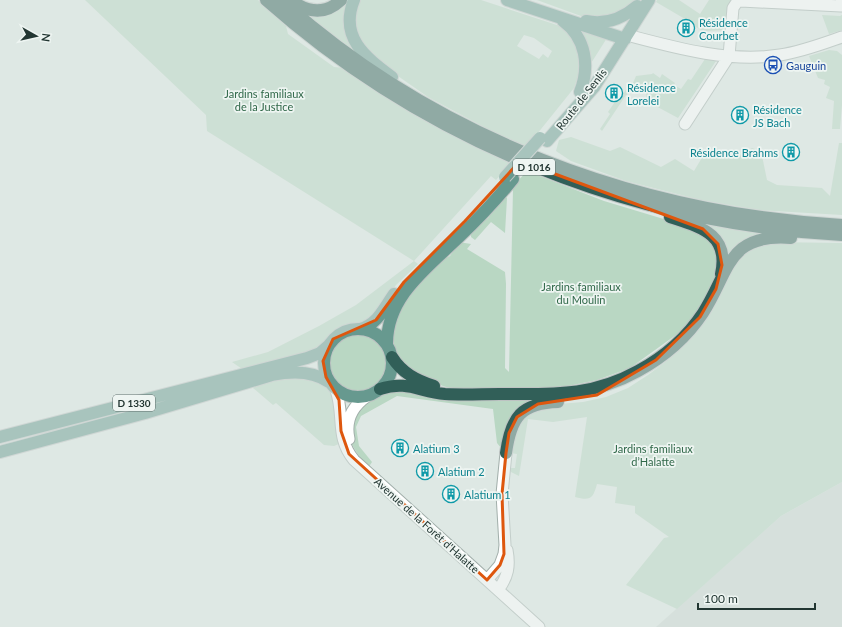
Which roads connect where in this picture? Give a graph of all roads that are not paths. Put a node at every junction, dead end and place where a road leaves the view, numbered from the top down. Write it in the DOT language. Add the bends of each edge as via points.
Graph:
graph roads {
  1 [pos="266,0"];
  2 [pos="281,0"];
  3 [pos="291,0"];
  4 [pos="341,0"];
  5 [pos="354,0"];
  6 [pos="507,0"];
  7 [pos="522,0"];
  8 [pos="649,0"];
  9 [pos="842,0"];
  10 [pos="639,3"];
  11 [pos="555,16"];
  12 [pos="586,21"];
  13 [pos="622,36"];
  14 [pos="842,37"];
  15 [pos="729,56"];
  16 [pos="580,92"];
  17 [pos="435,109"];
  18 [pos="685,124"];
  19 [pos="543,140"];
  20 [pos="509,178"];
  21 [pos="594,189"];
  22 [pos="842,225"];
  23 [pos="842,235"];
  24 [pos="842,241"];
  25 [pos="719,281"];
  26 [pos="360,329"];
  27 [pos="387,345"];
  28 [pos="328,346"];
  29 [pos="392,358"];
  30 [pos="629,376"];
  31 [pos="332,386"];
  32 [pos="380,389"];
  33 [pos="474,394"];
  34 [pos="366,397"];
  35 [pos="0,437"];
  36 [pos="0,452"];
  37 [pos="506,453"];
  38 [pos="366,470"];
  39 [pos="504,538"];
  40 [pos="487,580"];
  41 [pos="498,590"];
  42 [pos="539,627"];
  1 -- 21 [label="highway, D 1016" via="316,42 412,107 504,154"];
  2 -- 17 [label="highway, D 1016" via="355,58"];
  3 -- 4 [label="highway" via="302,8 317,11 330,8"];
  5 -- 17 [label="main road" via="350,11 350,26 358,48"];
  6 -- 11 [label="main road"];
  7 -- 12 [label="main road"];
  8 -- 13 [label="main road"];
  9 -- 15 [label="street" via="841,6 737,2 733,8"];
  10 -- 12 [label="main road" via="629,13 616,20 602,23"];
  10 -- 13 [label="main road"];
  11 -- 13 [label="main road"];
  11 -- 16 [label="main road" via="570,27 583,48 586,69"];
  12 -- 13 [label="main road"];
  13 -- 15 [label="street"];
  13 -- 16 [label="main road, Route de Senlis"];
  13 -- 19 [label="main road, Route de Senlis" via="594,87"];
  14 -- 15 [label="street" via="782,55"];
  15 -- 18 [label="street"];
  16 -- 19 [label="main road, Route de Senlis"];
  17 -- 22 [label="highway, D 1016" via="520,152 612,185 717,210"];
  19 -- 20 [label="main road, bridge"];
  20 -- 26 [label="main road" via="404,282 376,320"];
  20 -- 27 [label="main road" via="481,216 404,292 390,319"];
  21 -- 23 [label="highway, D 1016" via="708,218 768,228"];
  21 -- 25 [label="highway, D 1016" via="707,231 716,241 721,253"];
  24 -- 25 [label="highway, D 1016" via="781,237 760,240 737,253"];
  25 -- 30 [label="highway, D 1016" via="704,311 675,346"];
  26 -- 27 [label="main road" via="375,334"];
  26 -- 28 [label="main road" via="342,333"];
  27 -- 29 [label="main road"];
  28 -- 31 [label="main road" via="324,356 324,372"];
  28 -- 35 [label="main road, D 1330" via="320,353 307,358"];
  29 -- 32 [label="main road" via="390,376"];
  29 -- 33 [label="highway, D 1016" via="403,371 419,380 446,389"];
  30 -- 33 [label="highway, D 1016" via="603,387 571,393"];
  30 -- 37 [label="highway" via="592,397 542,403 529,408 517,417 511,428"];
  31 -- 34 [label="main road" via="350,397"];
  31 -- 36 [label="main road, D 1330" via="316,375 277,373 145,413"];
  31 -- 38 [label="street, Avenue de la Forêt d'Halatte" via="340,405 341,431 345,446 354,460"];
  32 -- 33 [label="highway, D 1016" via="401,385 444,394"];
  32 -- 34 [label="main road"];
  34 -- 38 [label="street, Avenue de la Forêt d'Halatte" via="352,411 348,432 353,451"];
  37 -- 39 [label="street, Avenue de la Forêt d'Halatte" via="502,494"];
  38 -- 40 [label="street, Avenue de la Forêt d'Halatte"];
  39 -- 40 [label="street, Avenue de la Forêt d'Halatte" via="502,562"];
  39 -- 41 [label="street, Avenue de la Forêt d'Halatte" via="509,569"];
  40 -- 41 [label="street, Avenue de la Forêt d'Halatte"];
  41 -- 42 [label="street, Avenue de la Forêt d'Halatte"];
}
